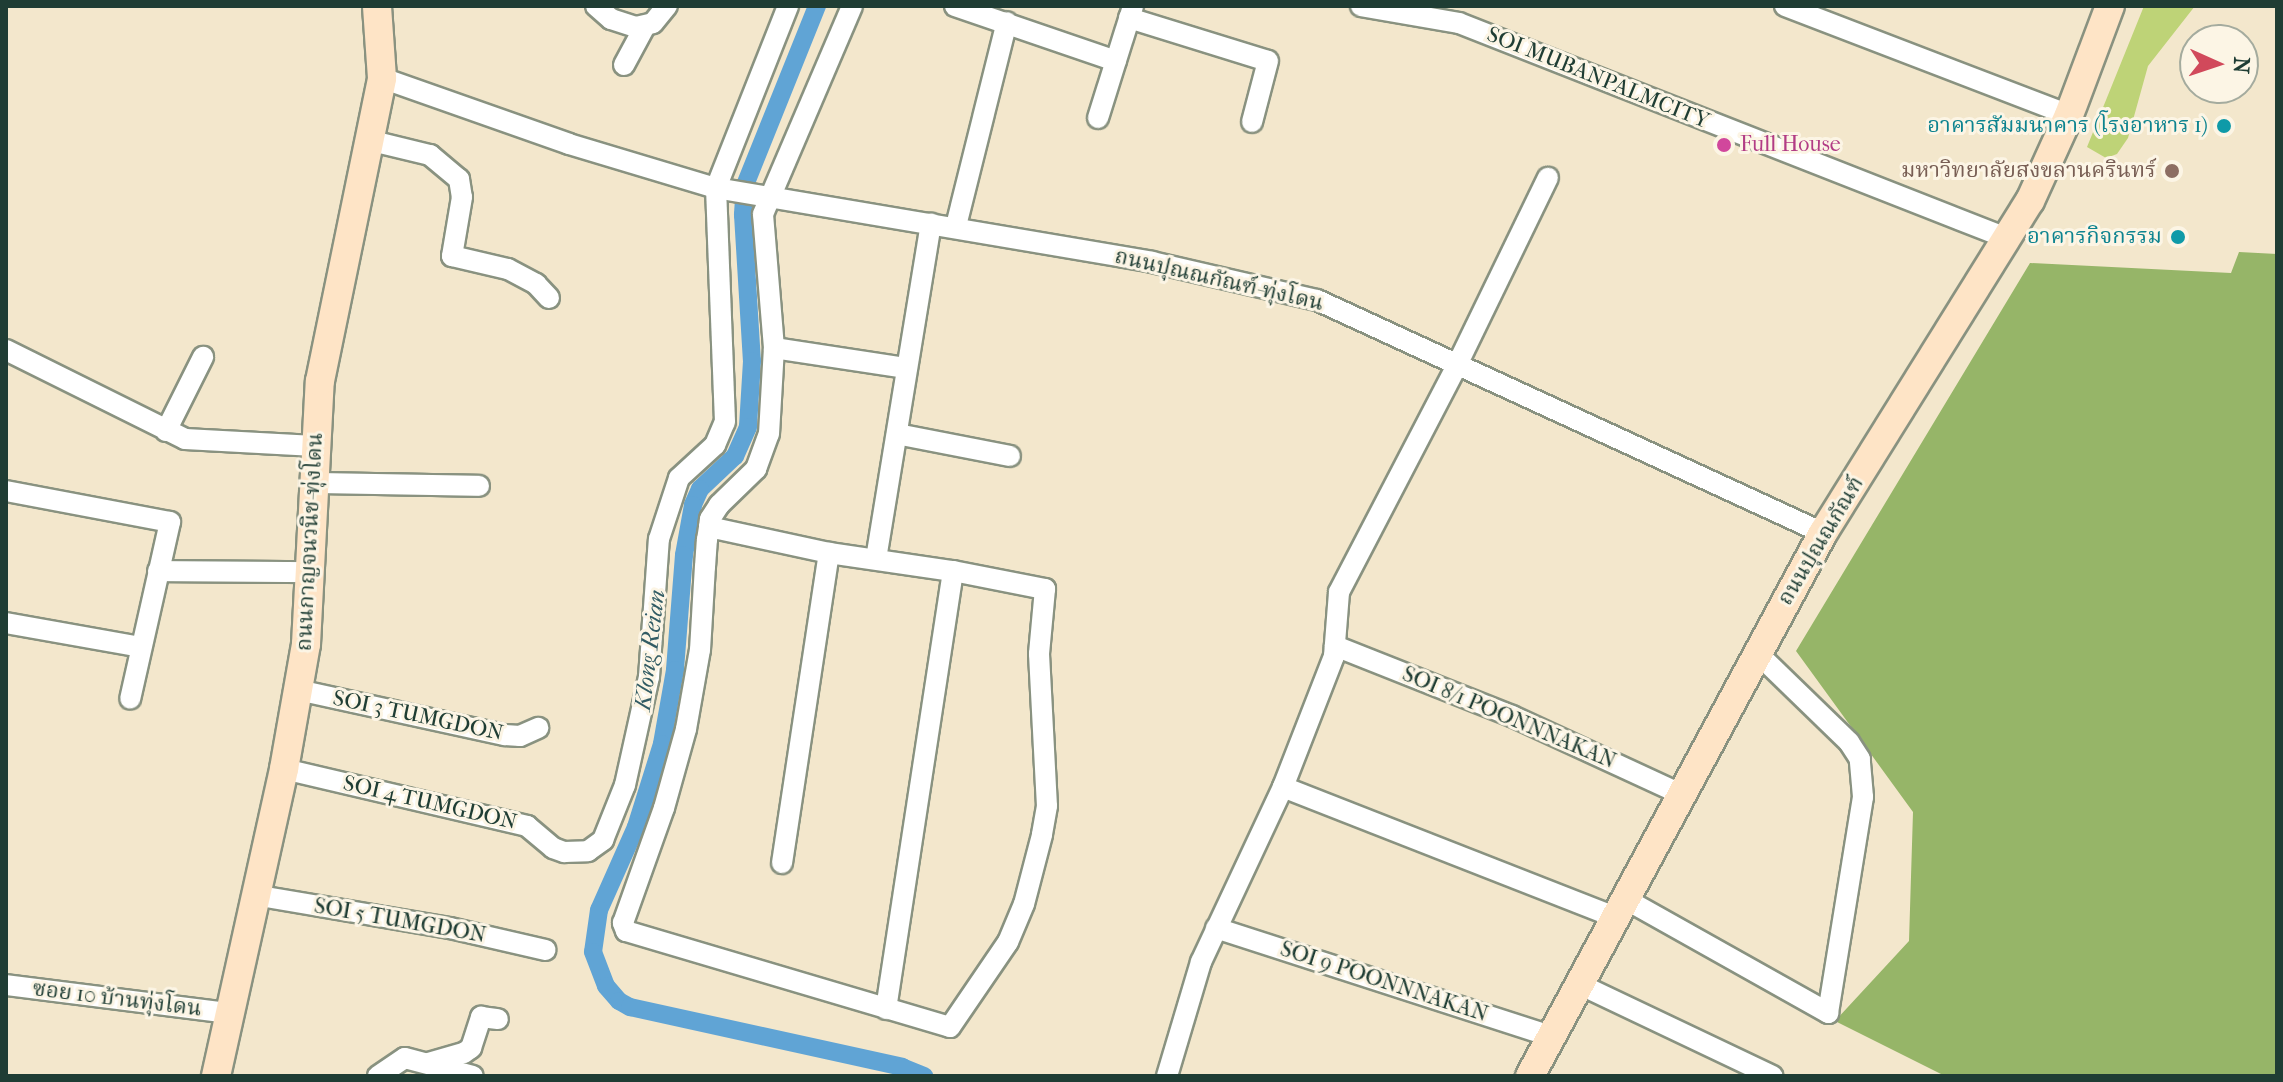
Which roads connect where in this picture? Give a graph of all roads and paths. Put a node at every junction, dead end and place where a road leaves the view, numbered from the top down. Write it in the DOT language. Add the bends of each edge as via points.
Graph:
graph roads {
  1 [pos="377,6"];
  2 [pos="596,6"];
  3 [pos="667,6"];
  4 [pos="788,6"];
  5 [pos="852,6"];
  6 [pos="955,6"];
  7 [pos="1361,6"];
  8 [pos="1785,6"];
  9 [pos="2110,6"];
  10 [pos="1131,12"];
  11 [pos="1007,22"];
  12 [pos="645,26"];
  13 [pos="1116,61"];
  14 [pos="624,65"];
  15 [pos="382,78"];
  16 [pos="2069,115"];
  17 [pos="1098,118"];
  18 [pos="1252,122"];
  19 [pos="372,141"];
  20 [pos="1548,178"];
  21 [pos="720,189"];
  22 [pos="765,198"];
  23 [pos="931,223"];
  24 [pos="956,226"];
  25 [pos="2009,239"];
  26 [pos="549,298"];
  27 [pos="774,348"];
  28 [pos="6,350"];
  29 [pos="203,357"];
  30 [pos="1458,363"];
  31 [pos="907,368"];
  32 [pos="166,431"];
  33 [pos="897,434"];
  34 [pos="315,446"];
  35 [pos="1010,456"];
  36 [pos="314,483"];
  37 [pos="479,486"];
  38 [pos="6,491"];
  39 [pos="709,527"];
  40 [pos="1823,533"];
  41 [pos="829,553"];
  42 [pos="876,559"];
  43 [pos="158,571"];
  44 [pos="953,571"];
  45 [pos="311,572"];
  46 [pos="6,623"];
  47 [pos="1335,646"];
  48 [pos="141,647"];
  49 [pos="1756,652"];
  50 [pos="298,690"];
  51 [pos="130,699"];
  52 [pos="538,728"];
  53 [pos="284,769"];
  54 [pos="1283,787"];
  55 [pos="1681,794"];
  56 [pos="782,863"];
  57 [pos="254,895"];
  58 [pos="1622,909"];
  59 [pos="1216,928"];
  60 [pos="546,950"];
  61 [pos="6,985"];
  62 [pos="1581,985"];
  63 [pos="886,1009"];
  64 [pos="227,1013"];
  65 [pos="498,1019"];
  66 [pos="1553,1037"];
  67 [pos="424,1064"];
  68 [pos="1747,1070"];
  69 [pos="216,1076"];
  70 [pos="378,1076"];
  71 [pos="473,1076"];
  72 [pos="1167,1076"];
  73 [pos="1530,1076"];
  74 [pos="1773,1076"];
  1 -- 15 [label="street, ถนนกาญจนวนิช-ทุ่งโดน"];
  2 -- 12 [label="street" via="616,22"];
  3 -- 12 [label="street"];
  4 -- 21 [label="street"];
  5 -- 22 [label="street"];
  6 -- 11 [label="street"];
  7 -- 25 [label="street, SOI MUBANPALMCITY" via="1459,23"];
  8 -- 16 [label="street"];
  9 -- 16 [label="street, ถนนปุณณกัณฑ์"];
  10 -- 13 [label="street"];
  10 -- 18 [label="street" via="1268,61"];
  11 -- 13 [label="street"];
  11 -- 24 [label="street"];
  12 -- 14 [label="street"];
  13 -- 17 [label="street"];
  15 -- 19 [label="street, ถนนกาญจนวนิช-ทุ่งโดน"];
  15 -- 21 [label="street, ถนนปุณณกัณฑ์-ทุ่งโดน" via="569,144"];
  16 -- 25 [label="street, ถนนปุณณกัณฑ์"];
  19 -- 26 [label="street" via="430,155 459,179 462,197 452,256 508,269"];
  19 -- 34 [label="street, ถนนกาญจนวนิช-ทุ่งโดน" via="323,358"];
  20 -- 30 [label="street"];
  21 -- 22 [label="street, ถนนปุณณกัณฑ์-ทุ่งโดน"];
  21 -- 53 [label="street, SOI 4 TUMGDON" via="725,422 715,445 679,478 659,539 649,677 629,773 603,840 588,851 564,852 527,826"];
  22 -- 23 [label="street, ถนนปุณณกัณฑ์-ทุ่งโดน"];
  22 -- 27 [label="street" via="762,225"];
  23 -- 24 [label="street, ถนนปุณณกัณฑ์-ทุ่งโดน"];
  23 -- 31 [label="street"];
  24 -- 30 [label="street, ถนนปุณณกัณฑ์-ทุ่งโดน" via="1152,262 1317,300"];
  25 -- 40 [label="street, ถนนปุณณกัณฑ์"];
  27 -- 31 [label="street"];
  27 -- 39 [label="street" via="771,418 762,457 719,505"];
  28 -- 32 [label="street"];
  29 -- 32 [label="street"];
  30 -- 40 [label="street, ถนนปุณณกัณฑ์-ทุ่งโดน"];
  30 -- 47 [label="street" via="1339,592"];
  31 -- 33 [label="street"];
  32 -- 34 [label="street" via="204,441"];
  33 -- 35 [label="street"];
  33 -- 42 [label="street"];
  34 -- 36 [label="street, ถนนกาญจนวนิช-ทุ่งโดน"];
  36 -- 37 [label="street"];
  36 -- 45 [label="street, ถนนกาญจนวนิช-ทุ่งโดน"];
  38 -- 43 [label="street" via="170,522"];
  39 -- 41 [label="street"];
  39 -- 63 [label="street" via="700,650 686,729 623,926"];
  40 -- 49 [label="street, ถนนปุณณกัณฑ์"];
  41 -- 42 [label="street"];
  41 -- 56 [label="street"];
  42 -- 44 [label="street"];
  43 -- 45 [label="street"];
  43 -- 48 [label="street"];
  44 -- 63 [label="street"];
  44 -- 63 [label="street" via="1045,589 1039,654 1047,806 1017,922 950,1027"];
  45 -- 50 [label="street, ถนนกาญจนวนิช-ทุ่งโดน"];
  46 -- 48 [label="street"];
  47 -- 54 [label="street"];
  47 -- 55 [label="street, SOI 8/1 POONNNAKAN" via="1512,716"];
  48 -- 51 [label="street"];
  49 -- 55 [label="street, ถนนปุณณกัณฑ์"];
  49 -- 58 [label="street" via="1860,759 1863,797 1828,1013"];
  50 -- 52 [label="street, SOI 3 TUMGDON" via="505,735 520,736"];
  50 -- 53 [label="street, ถนนกาญจนวนิช-ทุ่งโดน"];
  53 -- 57 [label="street, ถนนกาญจนวนิช-ทุ่งโดน"];
  54 -- 58 [label="street"];
  54 -- 59 [label="street"];
  55 -- 58 [label="street, ถนนปุณณกัณฑ์"];
  57 -- 60 [label="street, SOI 5 TUMGDON"];
  57 -- 64 [label="street, ถนนกาญจนวนิช-ทุ่งโดน"];
  58 -- 62 [label="street, ถนนปุณณกัณฑ์"];
  59 -- 66 [label="street, SOI 9 POONNNAKAN"];
  59 -- 72 [label="street"];
  61 -- 64 [label="street, ซอย 10 บ้านทุ่งโดน"];
  62 -- 66 [label="street, ถนนปุณณกัณฑ์"];
  62 -- 68 [label="street"];
  64 -- 69 [label="street, ถนนกาญจนวนิช-ทุ่งโดน"];
  65 -- 67 [label="street" via="481,1017 471,1048 464,1053"];
  66 -- 73 [label="street, ถนนปุณณกัณฑ์"];
  67 -- 70 [label="street" via="405,1058"];
  67 -- 71 [label="street"];
  68 -- 74 [label="street"];
}
